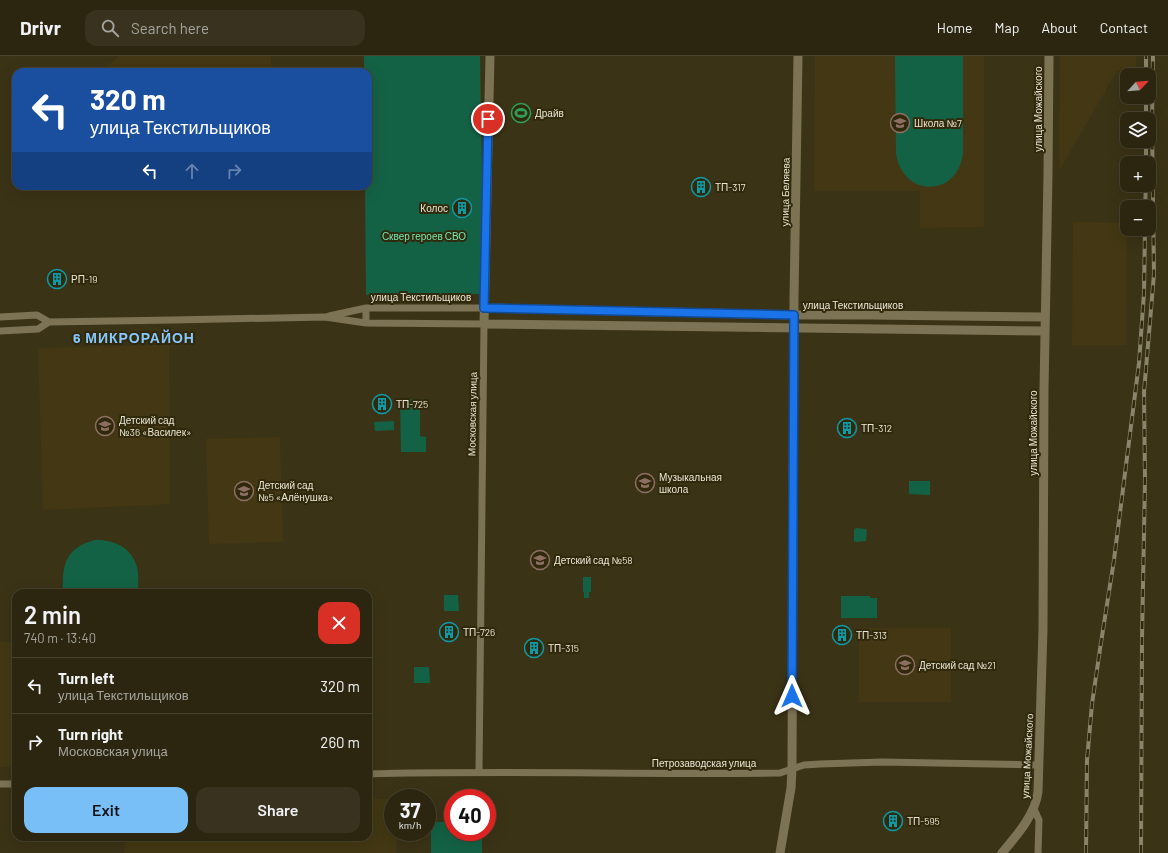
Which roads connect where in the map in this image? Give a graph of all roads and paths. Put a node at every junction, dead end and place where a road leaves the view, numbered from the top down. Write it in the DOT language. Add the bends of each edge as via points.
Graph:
graph roads {
  1 [pos="490,56"];
  2 [pos="798,56"];
  3 [pos="1049,56"];
  4 [pos="366,308"];
  5 [pos="484,308"];
  6 [pos="794,315"];
  7 [pos="0,317"];
  8 [pos="325,317"];
  9 [pos="1045,317"];
  10 [pos="49,322"];
  11 [pos="366,323"];
  12 [pos="484,324"];
  13 [pos="794,328"];
  14 [pos="1045,330"];
  15 [pos="0,331"];
  16 [pos="1039,765"];
  17 [pos="792,769"];
  18 [pos="479,772"];
  19 [pos="372,774"];
  20 [pos="0,784"];
  21 [pos="12,784"];
  22 [pos="1034,809"];
  23 [pos="780,853"];
  24 [pos="1002,853"];
  25 [pos="1038,853"];
  1 -- 5 [label="street, Московская улица"];
  2 -- 6 [label="street, улица Беляева"];
  3 -- 9 [label="street, улица Можайского"];
  4 -- 5 [label="street, улица Текстильщиков"];
  4 -- 8 [label="street, улица Текстильщиков"];
  4 -- 11 [label="street"];
  5 -- 6 [label="street, улица Текстильщиков"];
  5 -- 12 [label="street, Московская улица"];
  6 -- 9 [label="street, улица Текстильщиков"];
  6 -- 13 [label="street, улица Беляева"];
  7 -- 10 [label="street, улица Текстильщиков" via="37,315"];
  8 -- 10 [label="street, улица Текстильщиков"];
  8 -- 11 [label="street, улица Текстильщиков"];
  9 -- 14 [label="street, улица Можайского"];
  10 -- 15 [label="street, улица Текстильщиков" via="38,329"];
  11 -- 12 [label="street, улица Текстильщиков"];
  12 -- 13 [label="street, улица Текстильщиков"];
  12 -- 18 [label="street, Московская улица"];
  13 -- 14 [label="street, улица Текстильщиков"];
  13 -- 17 [label="street, улица Беляева"];
  14 -- 16 [label="street, улица Можайского" via="1043,629"];
  16 -- 17 [label="street, Петрозаводская улица" via="882,762 804,765"];
  16 -- 22 [label="street, улица Можайского" via="1038,792"];
  17 -- 18 [label="street, Петрозаводская улица" via="774,774"];
  17 -- 23 [label="street, улица Беляева"];
  18 -- 19 [label="street, Петрозаводская улица"];
  20 -- 21 [label="street"];
  22 -- 24 [label="street"];
  22 -- 25 [label="street" via="1039,820"];
}
